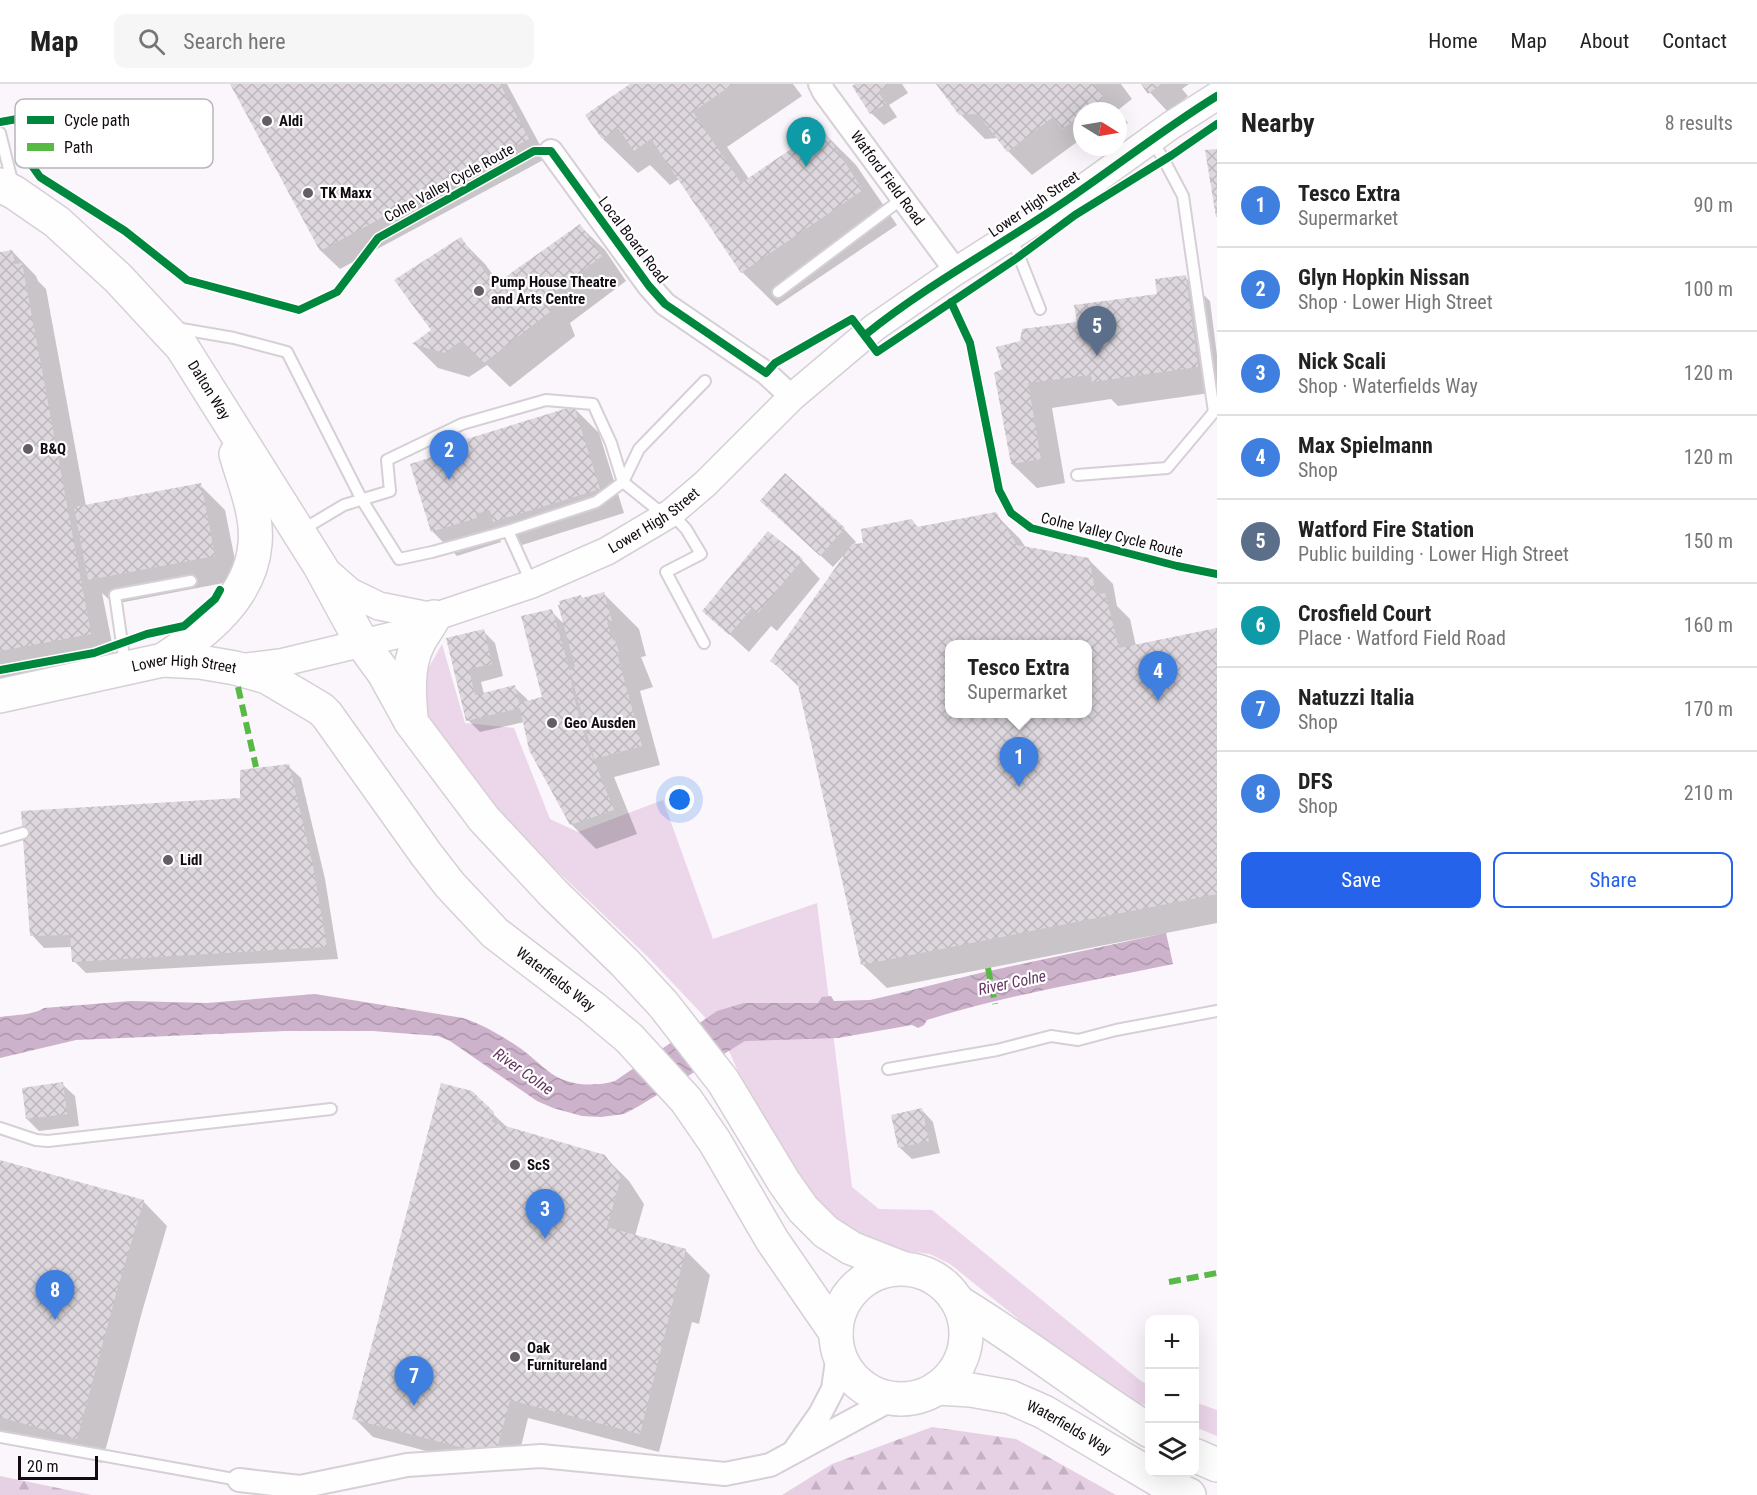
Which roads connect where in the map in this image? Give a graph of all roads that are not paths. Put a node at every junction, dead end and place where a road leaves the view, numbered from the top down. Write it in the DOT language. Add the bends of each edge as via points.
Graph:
graph roads {
  1 [pos="820,84"];
  2 [pos="1217,96"];
  3 [pos="0,133"];
  4 [pos="1151,139"];
  5 [pos="551,151"];
  6 [pos="8,189"];
  7 [pos="903,198"];
  8 [pos="1011,236"];
  9 [pos="956,271"];
  10 [pos="778,292"];
  11 [pos="1040,309"];
  12 [pos="162,325"];
  13 [pos="705,381"];
  14 [pos="792,397"];
  15 [pos="227,420"];
  16 [pos="1077,475"];
  17 [pos="623,482"];
  18 [pos="362,500"];
  19 [pos="668,514"];
  20 [pos="508,531"];
  21 [pos="298,532"];
  22 [pos="320,566"];
  23 [pos="191,582"];
  24 [pos="532,584"];
  25 [pos="434,617"];
  26 [pos="362,643"];
  27 [pos="704,643"];
  28 [pos="163,660"];
  29 [pos="126,667"];
  30 [pos="235,668"];
  31 [pos="0,696"];
  32 [pos="411,722"];
  33 [pos="23,833"];
  34 [pos="0,840"];
  35 [pos="1217,1011"];
  36 [pos="888,1069"];
  37 [pos="331,1109"];
  38 [pos="0,1128"];
  39 [pos="902,1268"];
  40 [pos="958,1302"];
  41 [pos="837,1340"];
  42 [pos="937,1388"];
  43 [pos="892,1399"];
  44 [pos="1135,1418"];
  45 [pos="0,1437"];
  46 [pos="794,1452"];
  47 [pos="1199,1457"];
  48 [pos="1217,1465"];
  49 [pos="239,1480"];
  50 [pos="1189,1495"];
  1 -- 7 [label="street, Watford Field Road"];
  2 -- 4 [label="street, Lower High Street"];
  3 -- 6 [label="lane"];
  4 -- 8 [label="street, Lower High Street"];
  4 -- 16 [label="lane" via="1183,196 1214,412 1167,468"];
  5 -- 14 [label="street, Local Board Road" via="665,304 766,373"];
  6 -- 12 [label="main road, Dalton Way" via="57,222"];
  7 -- 9 [label="street, Watford Field Road"];
  7 -- 10 [label="lane"];
  8 -- 9 [label="street, Lower High Street"];
  8 -- 11 [label="lane"];
  9 -- 14 [label="street, Lower High Street" via="875,327"];
  12 -- 15 [label="main road, Dalton Way" via="182,347"];
  12 -- 18 [label="lane" via="287,352"];
  13 -- 17 [label="lane" via="639,449"];
  14 -- 19 [label="street, Lower High Street" via="705,484"];
  15 -- 21 [label="main road, Dalton Way"];
  15 -- 28 [label="main road" via="253,516 256,543 251,567 226,608 192,641"];
  17 -- 18 [label="lane" via="612,443 593,404 546,400 462,424 387,460 390,491"];
  17 -- 19 [label="lane"];
  17 -- 20 [label="lane" via="596,502"];
  18 -- 20 [label="lane" via="399,559"];
  18 -- 21 [label="lane" via="344,505"];
  19 -- 24 [label="street, Lower High Street" via="607,551"];
  19 -- 27 [label="lane" via="686,529 701,554 666,572"];
  20 -- 24 [label="lane"];
  21 -- 22 [label="main road, Dalton Way"];
  22 -- 25 [label="street, Lower High Street" via="350,592 379,606"];
  22 -- 26 [label="main road, Dalton Way"];
  23 -- 29 [label="lane" via="115,596"];
  24 -- 25 [label="street, Lower High Street"];
  25 -- 26 [label="street, Lower High Street" via="396,635"];
  25 -- 32 [label="main road" via="411,664"];
  26 -- 30 [label="street, Lower High Street" via="280,663"];
  26 -- 32 [label="main road"];
  28 -- 29 [label="main road, Lower High Street"];
  28 -- 30 [label="main road, Lower High Street"];
  29 -- 31 [label="main road, Lower High Street"];
  30 -- 41 [label="main road, Waterfields Way" via="267,677 327,715 426,854 495,933 592,1007 658,1068 715,1142"];
  32 -- 39 [label="main road" via="484,819 663,1004 717,1072 803,1209 826,1232 851,1248"];
  33 -- 34 [label="lane"];
  35 -- 36 [label="lane" via="1078,1040 1051,1036 997,1050"];
  37 -- 38 [label="lane" via="48,1141"];
  39 -- 40 [label="main road" via="925,1273 947,1287"];
  39 -- 41 [label="main road" via="883,1271 860,1283 848,1295 839,1312"];
  40 -- 42 [label="main road" via="965,1320 966,1340 957,1366"];
  40 -- 44 [label="main road"];
  41 -- 43 [label="main road" via="842,1362 854,1379 869,1391"];
  41 -- 46 [label="street" via="833,1389"];
  42 -- 43 [label="main road" via="916,1397"];
  42 -- 50 [label="main road, Waterfields Way" via="1010,1397 1044,1412"];
  43 -- 46 [label="street"];
  45 -- 49 [label="lane"];
  46 -- 49 [label="street" via="770,1465 725,1474 541,1456 407,1464 300,1487"];
  47 -- 48 [label="main road"];
}
